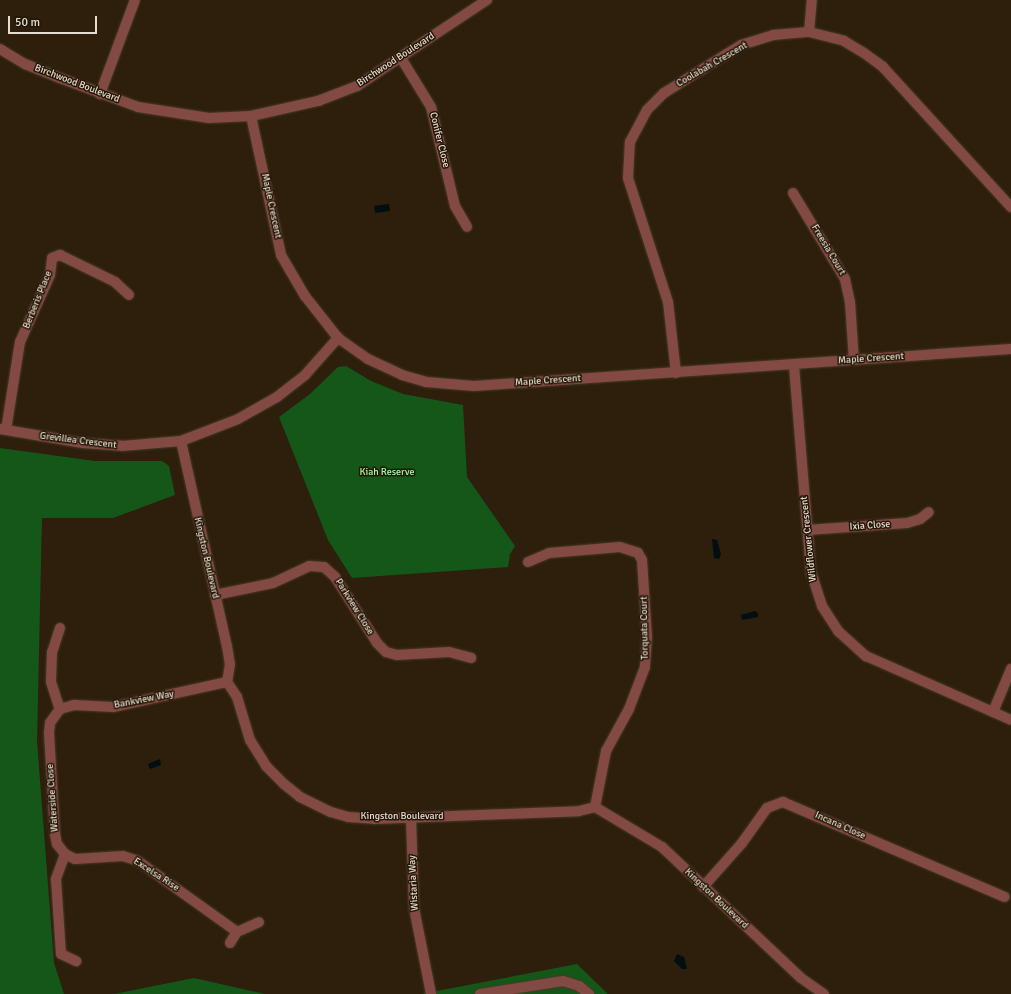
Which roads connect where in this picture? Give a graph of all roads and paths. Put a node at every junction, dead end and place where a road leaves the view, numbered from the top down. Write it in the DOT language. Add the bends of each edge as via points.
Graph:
graph roads {
  1 [pos="135,0"];
  2 [pos="487,0"];
  3 [pos="812,0"];
  4 [pos="809,32"];
  5 [pos="0,49"];
  6 [pos="401,58"];
  7 [pos="100,94"];
  8 [pos="251,116"];
  9 [pos="793,193"];
  10 [pos="1011,208"];
  11 [pos="467,227"];
  12 [pos="129,295"];
  13 [pos="338,338"];
  14 [pos="1011,349"];
  15 [pos="854,360"];
  16 [pos="794,366"];
  17 [pos="676,373"];
  18 [pos="3,430"];
  19 [pos="181,441"];
  20 [pos="929,512"];
  21 [pos="807,530"];
  22 [pos="528,562"];
  23 [pos="215,595"];
  24 [pos="60,628"];
  25 [pos="471,658"];
  26 [pos="1011,669"];
  27 [pos="227,682"];
  28 [pos="60,709"];
  29 [pos="992,712"];
  30 [pos="1011,720"];
  31 [pos="595,807"];
  32 [pos="411,818"];
  33 [pos="65,854"];
  34 [pos="703,887"];
  35 [pos="1006,897"];
  36 [pos="259,922"];
  37 [pos="237,932"];
  38 [pos="230,943"];
  39 [pos="76,961"];
  40 [pos="431,994"];
  41 [pos="480,994"];
  42 [pos="589,994"];
  43 [pos="824,994"];
  1 -- 7 [label="street"];
  2 -- 6 [label="street, Birchwood Boulevard"];
  3 -- 4 [label="street"];
  4 -- 10 [label="street, Coolabah Crescent" via="844,42 883,67"];
  4 -- 17 [label="street, Coolabah Crescent" via="773,35 741,46 664,93 647,110 630,142 628,178 668,302"];
  5 -- 7 [label="street, Birchwood Boulevard" via="25,64"];
  6 -- 8 [label="street, Birchwood Boulevard" via="351,88 312,102"];
  6 -- 11 [label="street, Conifer Close" via="431,107 455,206"];
  7 -- 8 [label="street, Birchwood Boulevard" via="138,107 170,113 209,118"];
  8 -- 13 [label="street, Maple Crescent" via="281,255 305,296"];
  9 -- 15 [label="street, Freesia Court" via="845,279 850,302"];
  12 -- 18 [label="street, Berberis Place" via="115,282 60,255 52,258 50,275 20,342"];
  13 -- 17 [label="street, Maple Crescent" via="368,359 402,375 426,382 474,386"];
  13 -- 19 [label="street, Grevillea Crescent" via="305,375 277,397 238,419"];
  14 -- 15 [label="street, Maple Crescent"];
  15 -- 16 [label="street, Maple Crescent"];
  16 -- 17 [label="street, Maple Crescent"];
  16 -- 21 [label="street, Wildflower Crescent"];
  18 -- 19 [label="street, Grevillea Crescent" via="83,443 122,446"];
  19 -- 23 [label="street, Kingston Boulevard"];
  20 -- 21 [label="street, Ixia Close" via="920,519 907,523"];
  21 -- 29 [label="street, Wildflower Crescent" via="814,588 834,625 850,643 882,665"];
  22 -- 31 [label="street, Torquata Court" via="548,553 620,548 638,553 642,560 647,637 645,667 629,709 606,751"];
  23 -- 25 [label="street, Parkview Close" via="273,583 309,566 324,567 335,577 377,643 386,652 397,655 449,652"];
  23 -- 27 [label="street, Kingston Boulevard" via="230,664"];
  24 -- 28 [label="street" via="52,652 51,682"];
  26 -- 29 [label="street"];
  27 -- 28 [label="street, Bankview Way" via="113,706 74,705"];
  27 -- 32 [label="street, Kingston Boulevard" via="237,697 250,740 266,766 300,797 348,817"];
  28 -- 33 [label="street, Waterside Close" via="54,716 48,733 55,834 57,844"];
  29 -- 30 [label="street, Wildflower Crescent"];
  31 -- 32 [label="street, Kingston Boulevard" via="579,811"];
  31 -- 34 [label="street, Kingston Boulevard" via="662,847"];
  32 -- 40 [label="street, Wistaria Way" via="414,908"];
  33 -- 37 [label="street, Excelsa Rise" via="75,859 123,856 138,861"];
  33 -- 39 [label="street" via="56,879 61,954"];
  34 -- 35 [label="street, Incana Close" via="742,843 767,808 783,802"];
  34 -- 43 [label="street, Kingston Boulevard" via="800,978"];
  36 -- 37 [label="street"];
  37 -- 38 [label="street"];
  41 -- 42 [label="street" via="562,981 579,986"];
}
